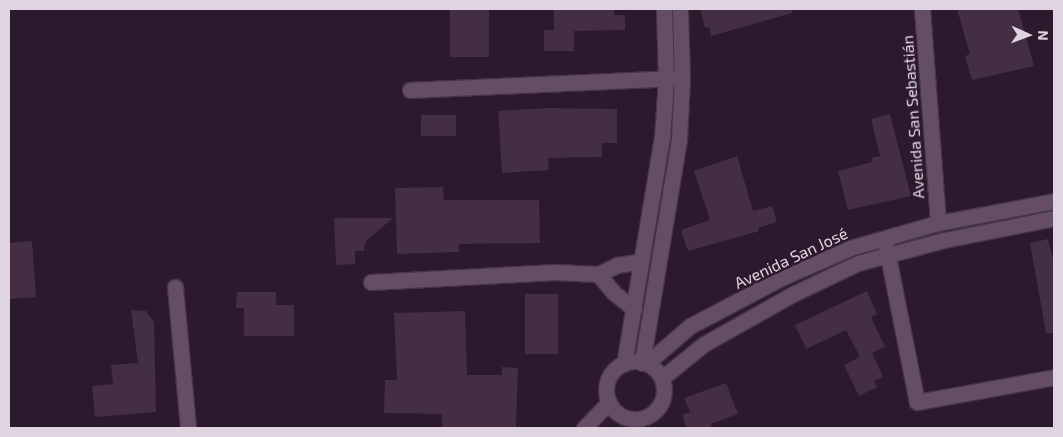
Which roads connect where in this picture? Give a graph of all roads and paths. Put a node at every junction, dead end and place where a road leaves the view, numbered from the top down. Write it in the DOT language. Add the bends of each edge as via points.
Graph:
graph roads {
  1 [pos="664,9"];
  2 [pos="680,9"];
  3 [pos="922,9"];
  4 [pos="682,78"];
  5 [pos="666,79"];
  6 [pos="410,90"];
  7 [pos="1054,201"];
  8 [pos="1054,218"];
  9 [pos="938,223"];
  10 [pos="884,238"];
  11 [pos="888,254"];
  12 [pos="642,260"];
  13 [pos="598,274"];
  14 [pos="370,282"];
  15 [pos="175,287"];
  16 [pos="634,308"];
  17 [pos="644,363"];
  18 [pos="624,364"];
  19 [pos="1054,377"];
  20 [pos="662,378"];
  21 [pos="609,402"];
  22 [pos="624,423"];
  23 [pos="188,428"];
  24 [pos="584,428"];
  1 -- 5 [label="street"];
  2 -- 4 [label="street"];
  3 -- 9 [label="street, Avenida San Sebastián"];
  4 -- 5 [label="street"];
  4 -- 17 [label="street" via="679,140"];
  5 -- 6 [label="street"];
  5 -- 12 [label="street" via="662,138"];
  7 -- 9 [label="street, Avenida San José"];
  8 -- 11 [label="street, Avenida San José"];
  9 -- 10 [label="street, Avenida San José"];
  10 -- 11 [label="street"];
  10 -- 17 [label="street, Avenida San José" via="850,248 783,277 699,322"];
  11 -- 19 [label="street" via="917,402"];
  11 -- 20 [label="street, Avenida San José" via="858,263 793,294 704,344"];
  12 -- 13 [label="street" via="617,265"];
  12 -- 16 [label="street"];
  13 -- 14 [label="street" via="555,272"];
  13 -- 16 [label="street" via="613,292"];
  15 -- 23 [label="street"];
  16 -- 18 [label="street"];
  17 -- 18 [label="street"];
  17 -- 20 [label="street"];
  18 -- 21 [label="street" via="610,376"];
  20 -- 22 [label="street" via="664,396 655,411"];
  21 -- 22 [label="street"];
  21 -- 24 [label="street"];
}
